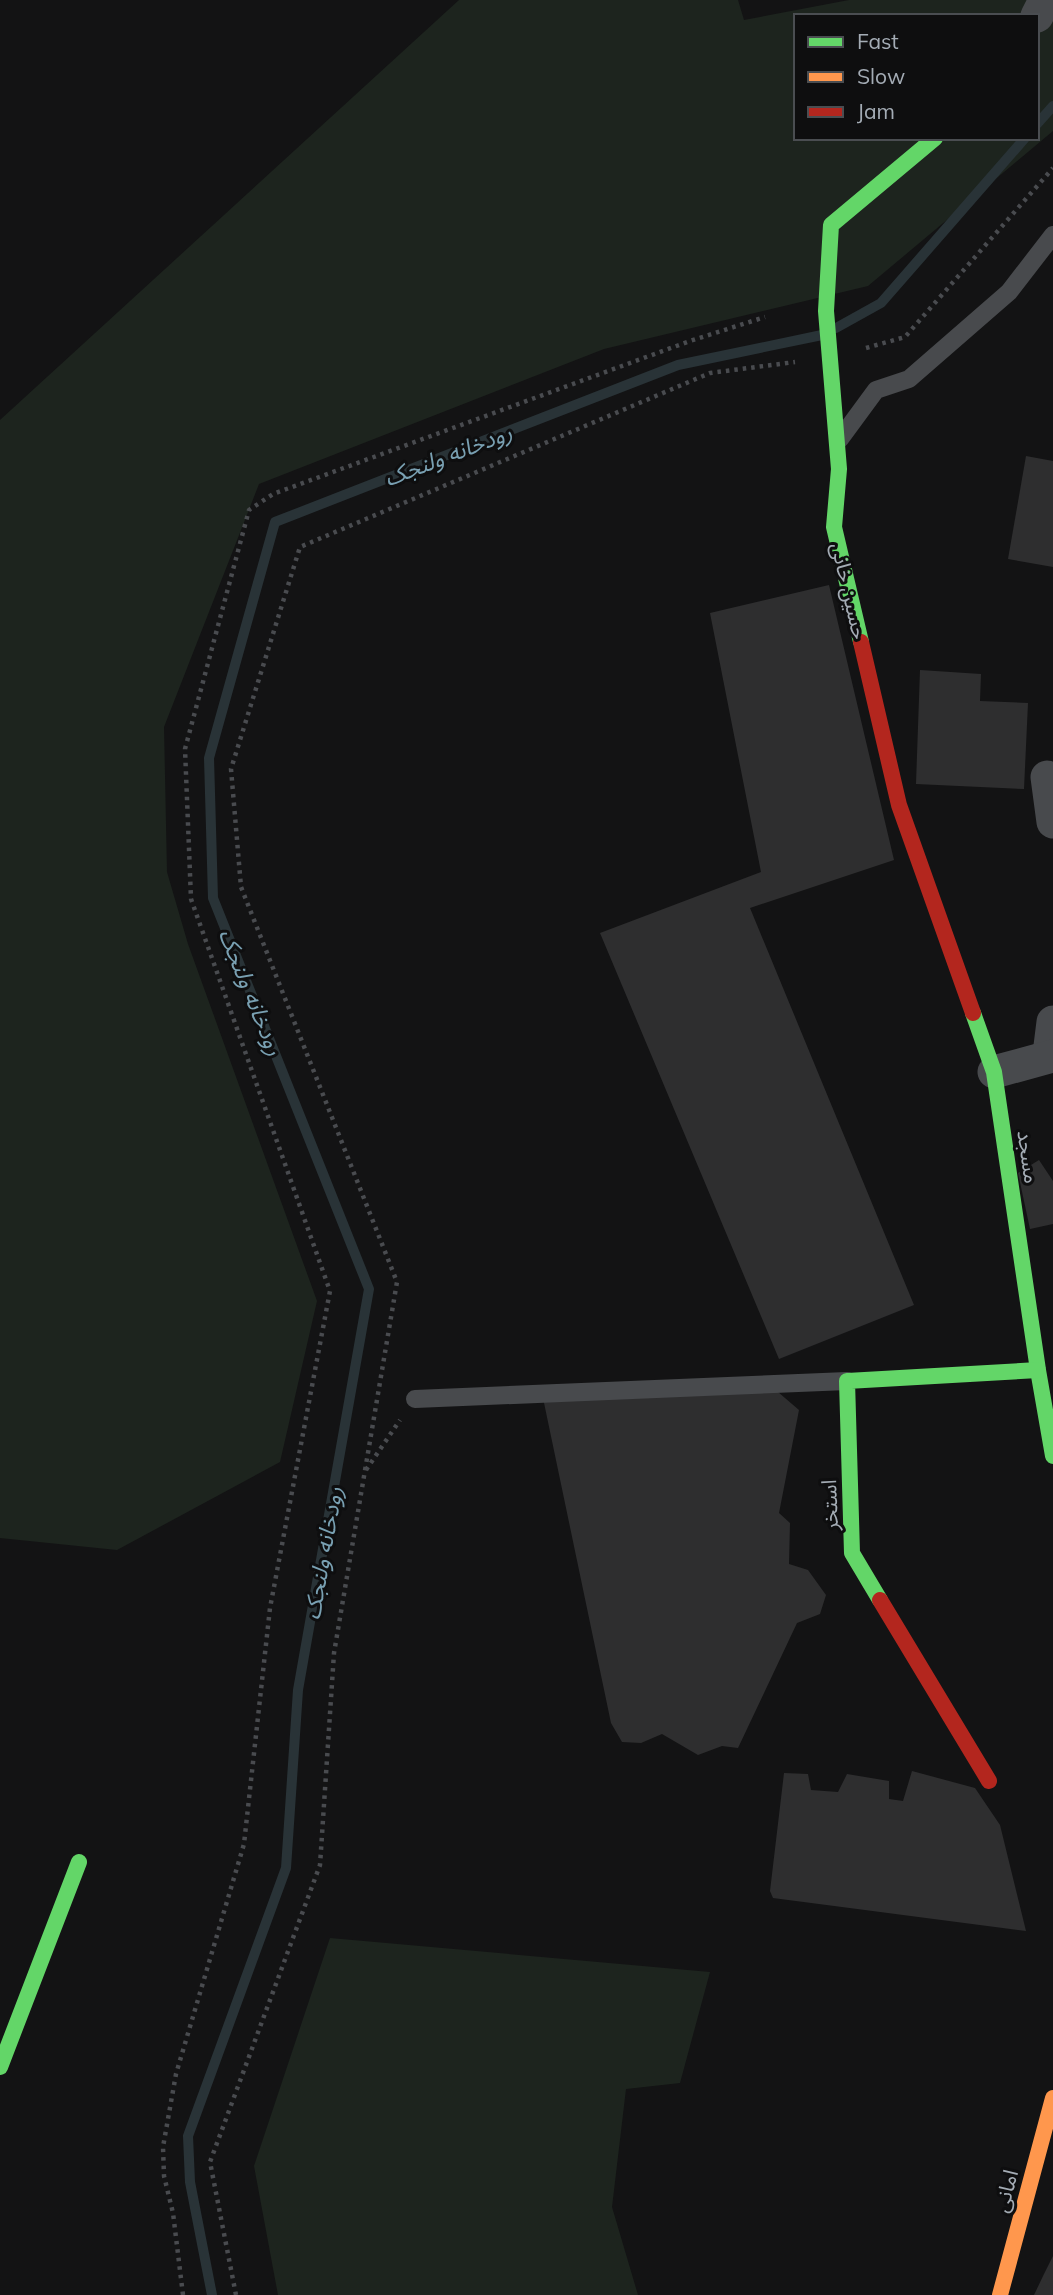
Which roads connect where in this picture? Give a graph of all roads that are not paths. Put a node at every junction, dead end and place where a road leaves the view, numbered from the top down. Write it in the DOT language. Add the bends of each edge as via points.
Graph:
graph roads {
  1 [pos="933,140"];
  2 [pos="1053,236"];
  3 [pos="838,442"];
  4 [pos="1047,777"];
  5 [pos="1053,822"];
  6 [pos="1052,1044"];
  7 [pos="995,1072"];
  8 [pos="1038,1370"];
  9 [pos="847,1381"];
  10 [pos="415,1399"];
  11 [pos="1053,1456"];
  12 [pos="989,1781"];
  13 [pos="79,1862"];
  14 [pos="0,2067"];
  15 [pos="1053,2098"];
  16 [pos="1046,2150"];
  17 [pos="1000,2295"];
  1 -- 3 [label="street, حسین خانی" via="831,225 826,312"];
  2 -- 3 [label="lane" via="1009,292 909,379 876,390"];
  3 -- 7 [label="street, حسین خانی" via="834,527 899,806"];
  4 -- 5 [label="street"];
  6 -- 7 [label="street"];
  7 -- 8 [label="street, مسجد"];
  8 -- 9 [label="street"];
  8 -- 11 [label="street, مسجد"];
  9 -- 10 [label="lane"];
  9 -- 12 [label="street, استخر" via="852,1553"];
  13 -- 14 [label="street"];
  15 -- 16 [label="street, امانی"];
  16 -- 17 [label="street, امانی"];
}
